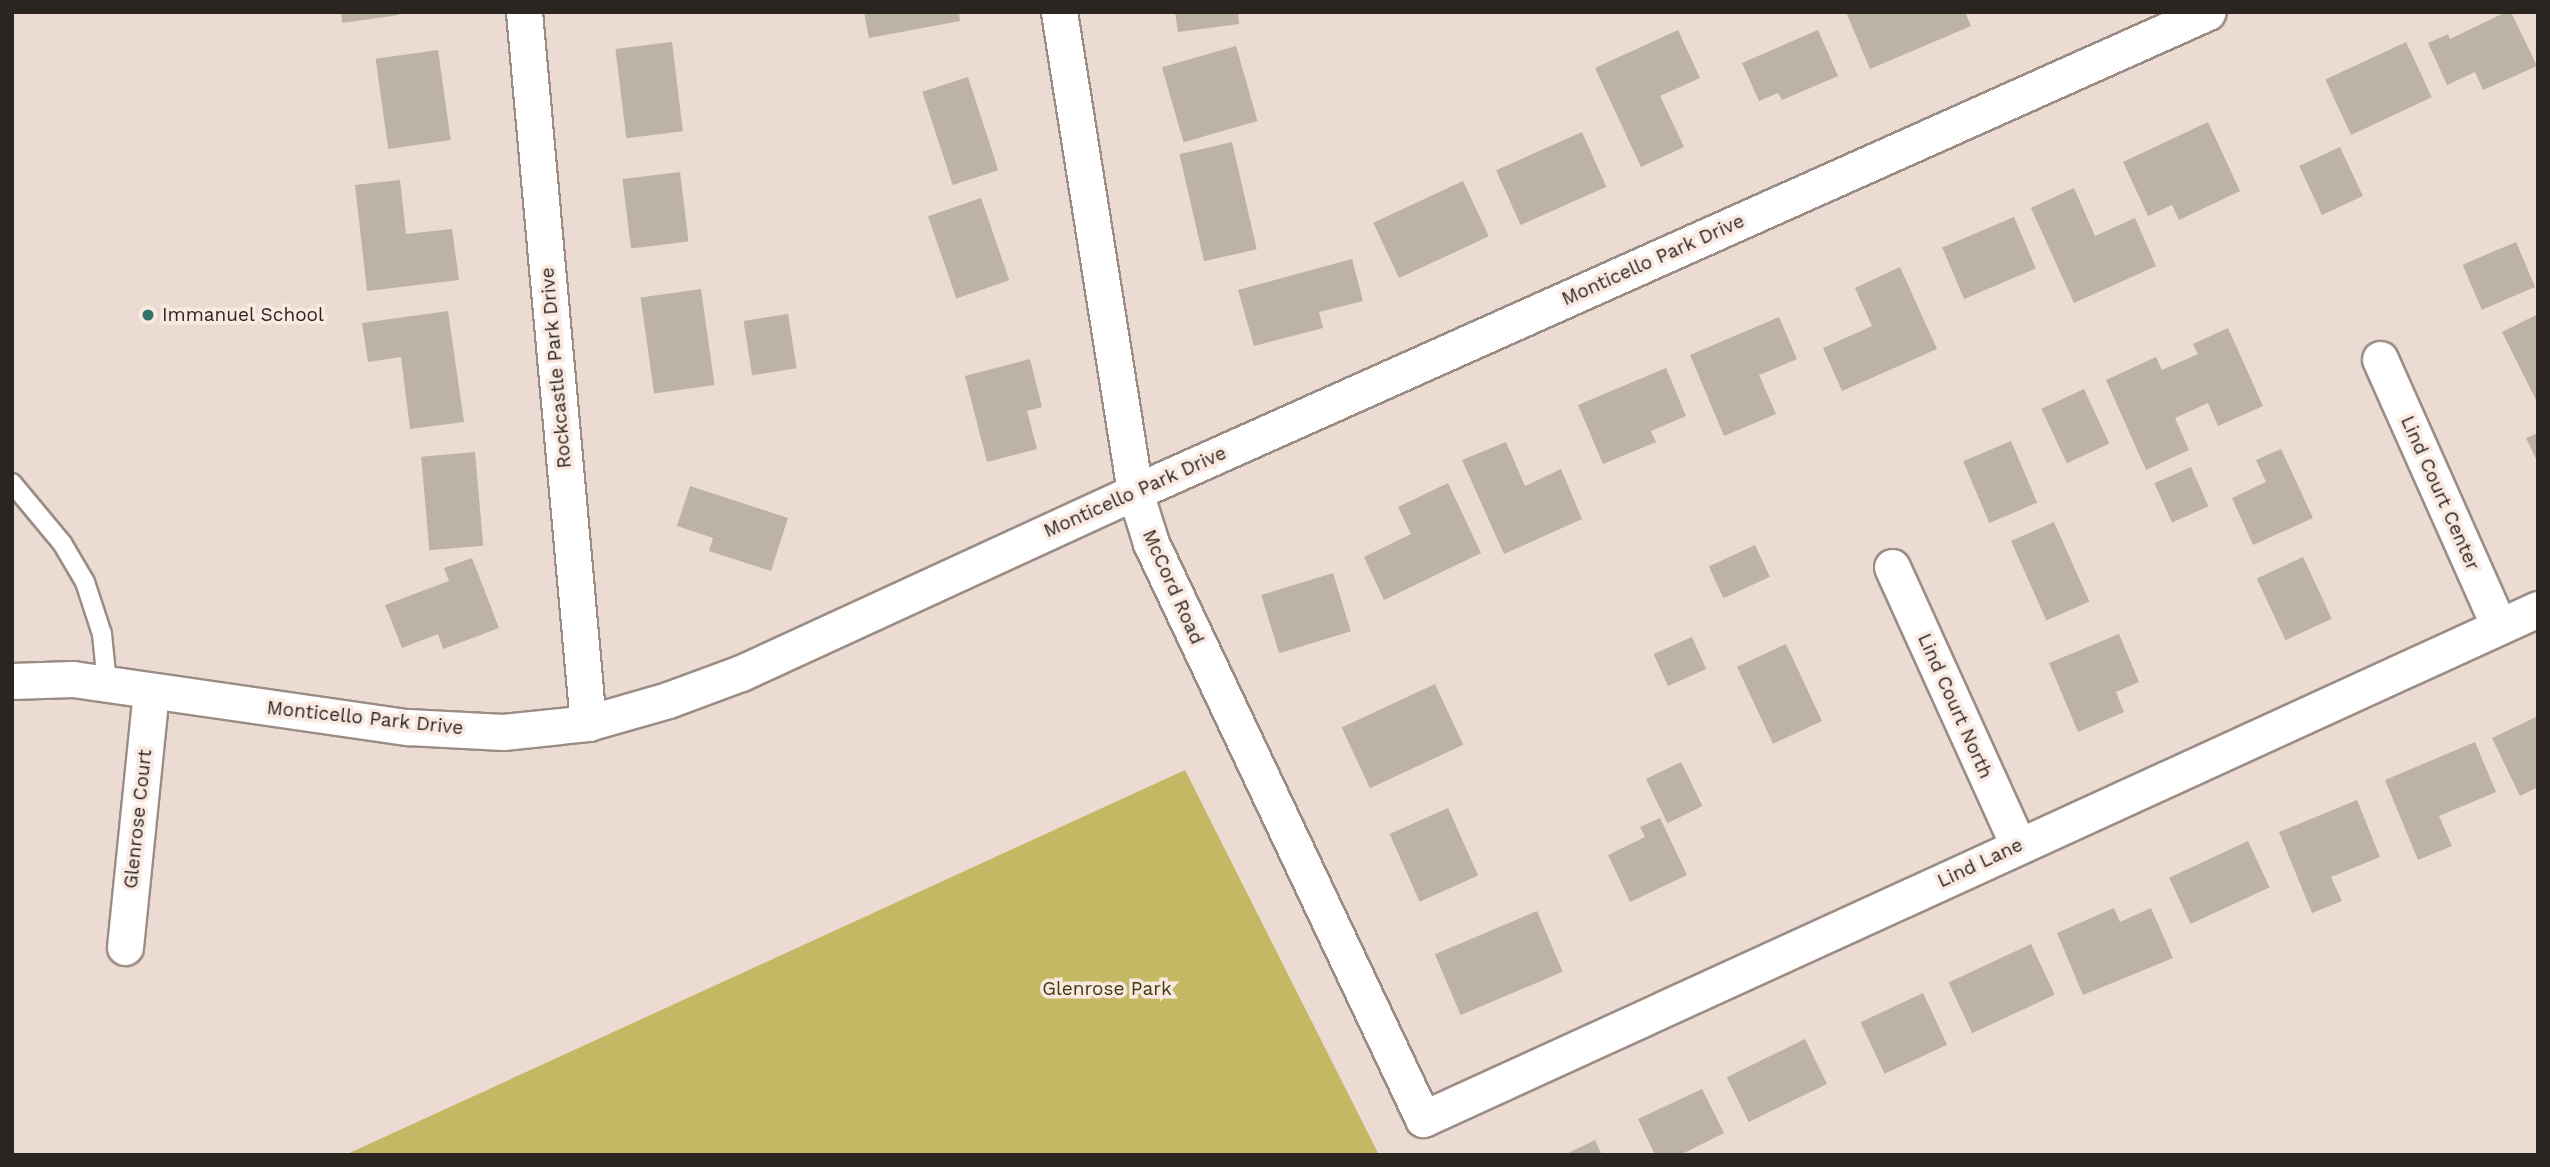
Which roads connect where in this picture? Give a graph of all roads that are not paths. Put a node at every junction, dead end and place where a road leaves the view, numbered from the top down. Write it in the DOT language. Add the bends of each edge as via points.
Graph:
graph roads {
  1 [pos="524,12"];
  2 [pos="1059,12"];
  3 [pos="2208,12"];
  4 [pos="2380,359"];
  5 [pos="12,483"];
  6 [pos="1135,492"];
  7 [pos="1892,567"];
  8 [pos="2538,609"];
  9 [pos="2499,626"];
  10 [pos="12,681"];
  11 [pos="107,684"];
  12 [pos="151,691"];
  13 [pos="588,723"];
  14 [pos="2018,845"];
  15 [pos="125,947"];
  16 [pos="1423,1119"];
  1 -- 13 [label="street, Rockcastle Park Drive"];
  2 -- 6 [label="street, McCord Road"];
  3 -- 6 [label="street, Monticello Park Drive"];
  4 -- 9 [label="street, Lind Court Center"];
  5 -- 11 [label="lane" via="62,543 85,582 102,634"];
  6 -- 13 [label="street, Monticello Park Drive" via="741,673"];
  6 -- 16 [label="street, McCord Road" via="1155,556"];
  7 -- 14 [label="street, Lind Court North"];
  8 -- 9 [label="street, Lind Lane"];
  9 -- 14 [label="street, Lind Lane"];
  10 -- 11 [label="street, Monticello Park Drive" via="73,679"];
  11 -- 12 [label="street, Monticello Park Drive"];
  12 -- 13 [label="street, Monticello Park Drive" via="408,727 503,732"];
  12 -- 15 [label="street, Glenrose Court"];
  14 -- 16 [label="street, Lind Lane"];
}
